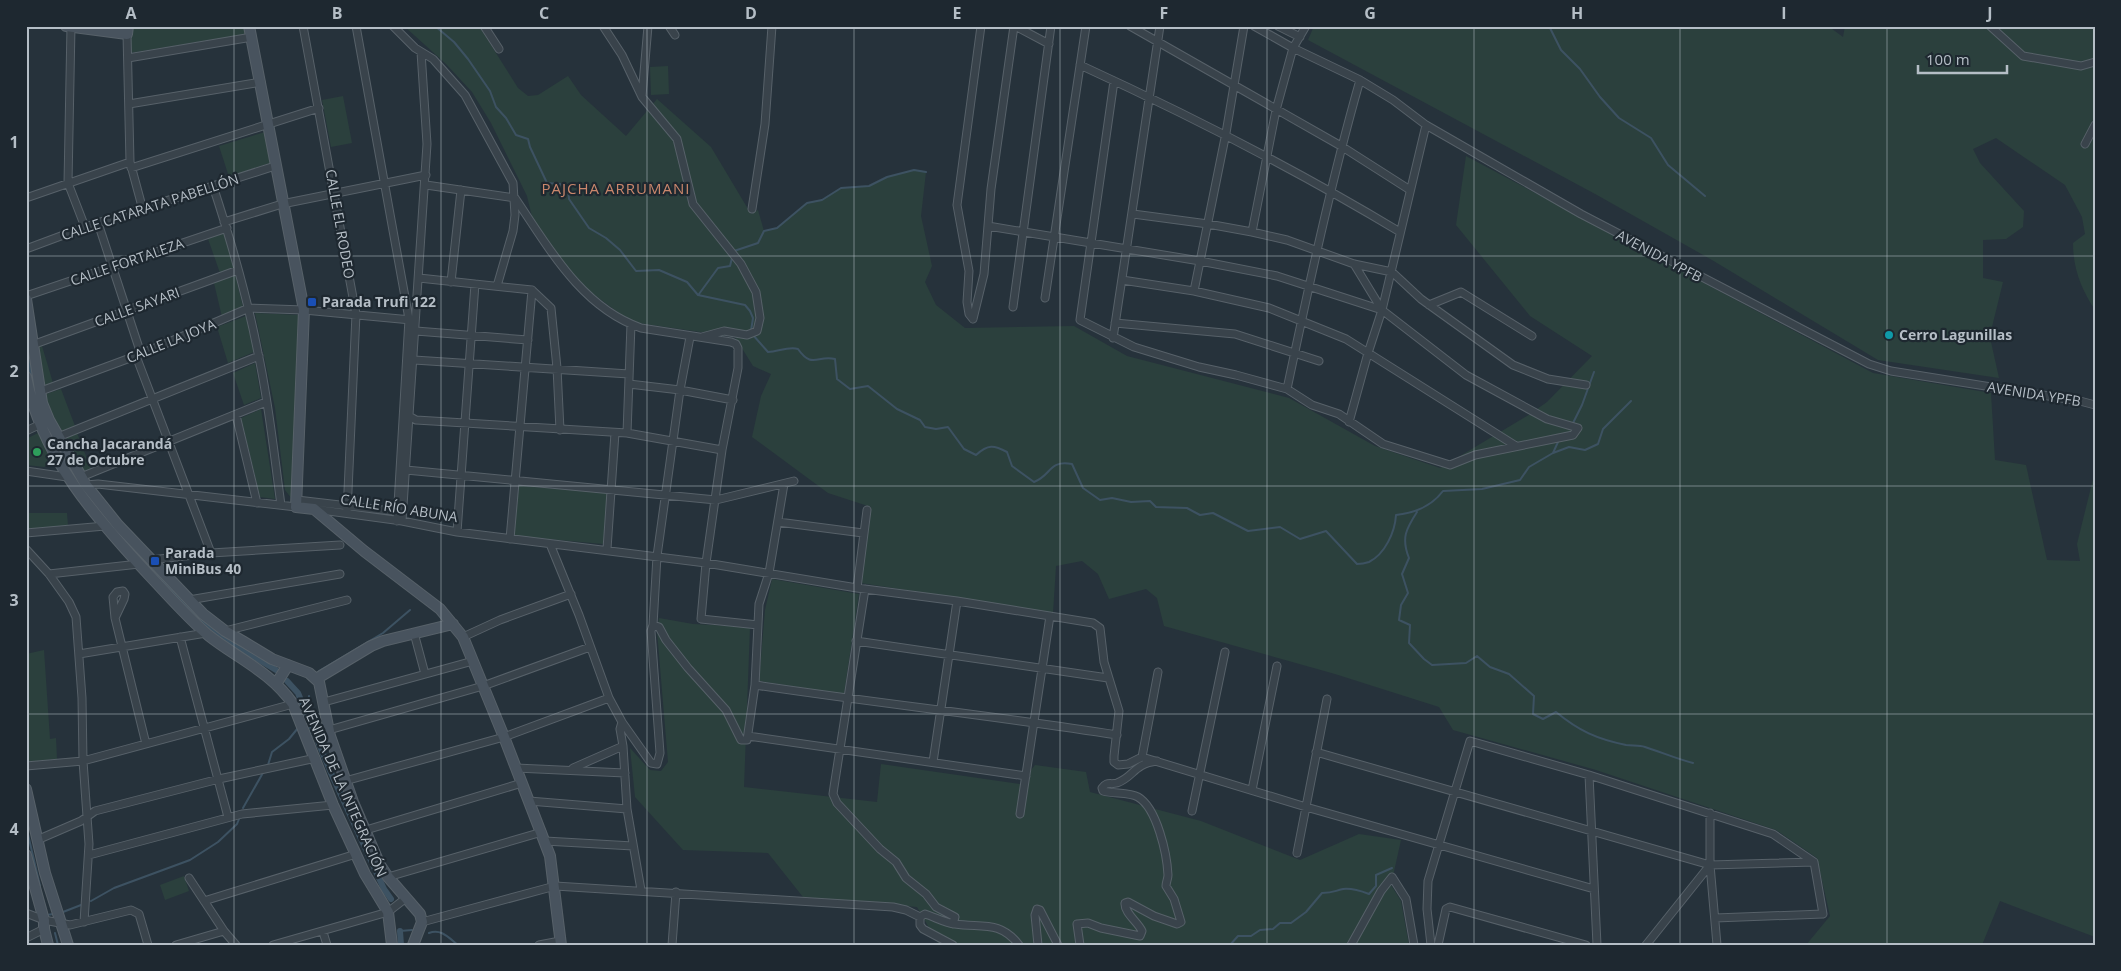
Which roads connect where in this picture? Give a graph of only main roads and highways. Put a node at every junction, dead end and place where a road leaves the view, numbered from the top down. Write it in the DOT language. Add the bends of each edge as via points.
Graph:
graph roads {
  1 [pos="249,26"];
  2 [pos="69,27"];
  3 [pos="127,30"];
  4 [pos="26,298"];
  5 [pos="26,377"];
  6 [pos="453,624"];
  7 [pos="288,665"];
  8 [pos="316,679"];
  9 [pos="276,684"];
  10 [pos="26,789"];
  11 [pos="26,855"];
  12 [pos="561,943"];
  13 [pos="48,945"];
  14 [pos="68,945"];
  15 [pos="392,945"];
  16 [pos="413,945"];
  1 -- 6 [label="main road, CALLE RÍO ABUNA" via="304,310 296,504 314,509 440,609"];
  2 -- 3 [label="main road"];
  4 -- 7 [label="main road, AVENIDA DE LA INTEGRACIÓN" via="42,403 84,481 118,525 189,600 225,631"];
  5 -- 9 [label="main road, AVENIDA DE LA INTEGRACIÓN" via="41,424 67,477 105,526 206,633"];
  6 -- 8 [label="main road" via="371,646"];
  6 -- 12 [label="main road" via="463,637 543,836 552,864"];
  7 -- 8 [label="main road, AVENIDA DE LA INTEGRACIÓN"];
  7 -- 9 [label="main road"];
  8 -- 16 [label="main road, AVENIDA DE LA INTEGRACIÓN" via="345,781 380,865 420,914 422,922"];
  9 -- 15 [label="main road, AVENIDA DE LA INTEGRACIÓN" via="293,704 365,874 388,912"];
  10 -- 14 [label="main road" via="49,889"];
  11 -- 13 [label="main road"];
}
